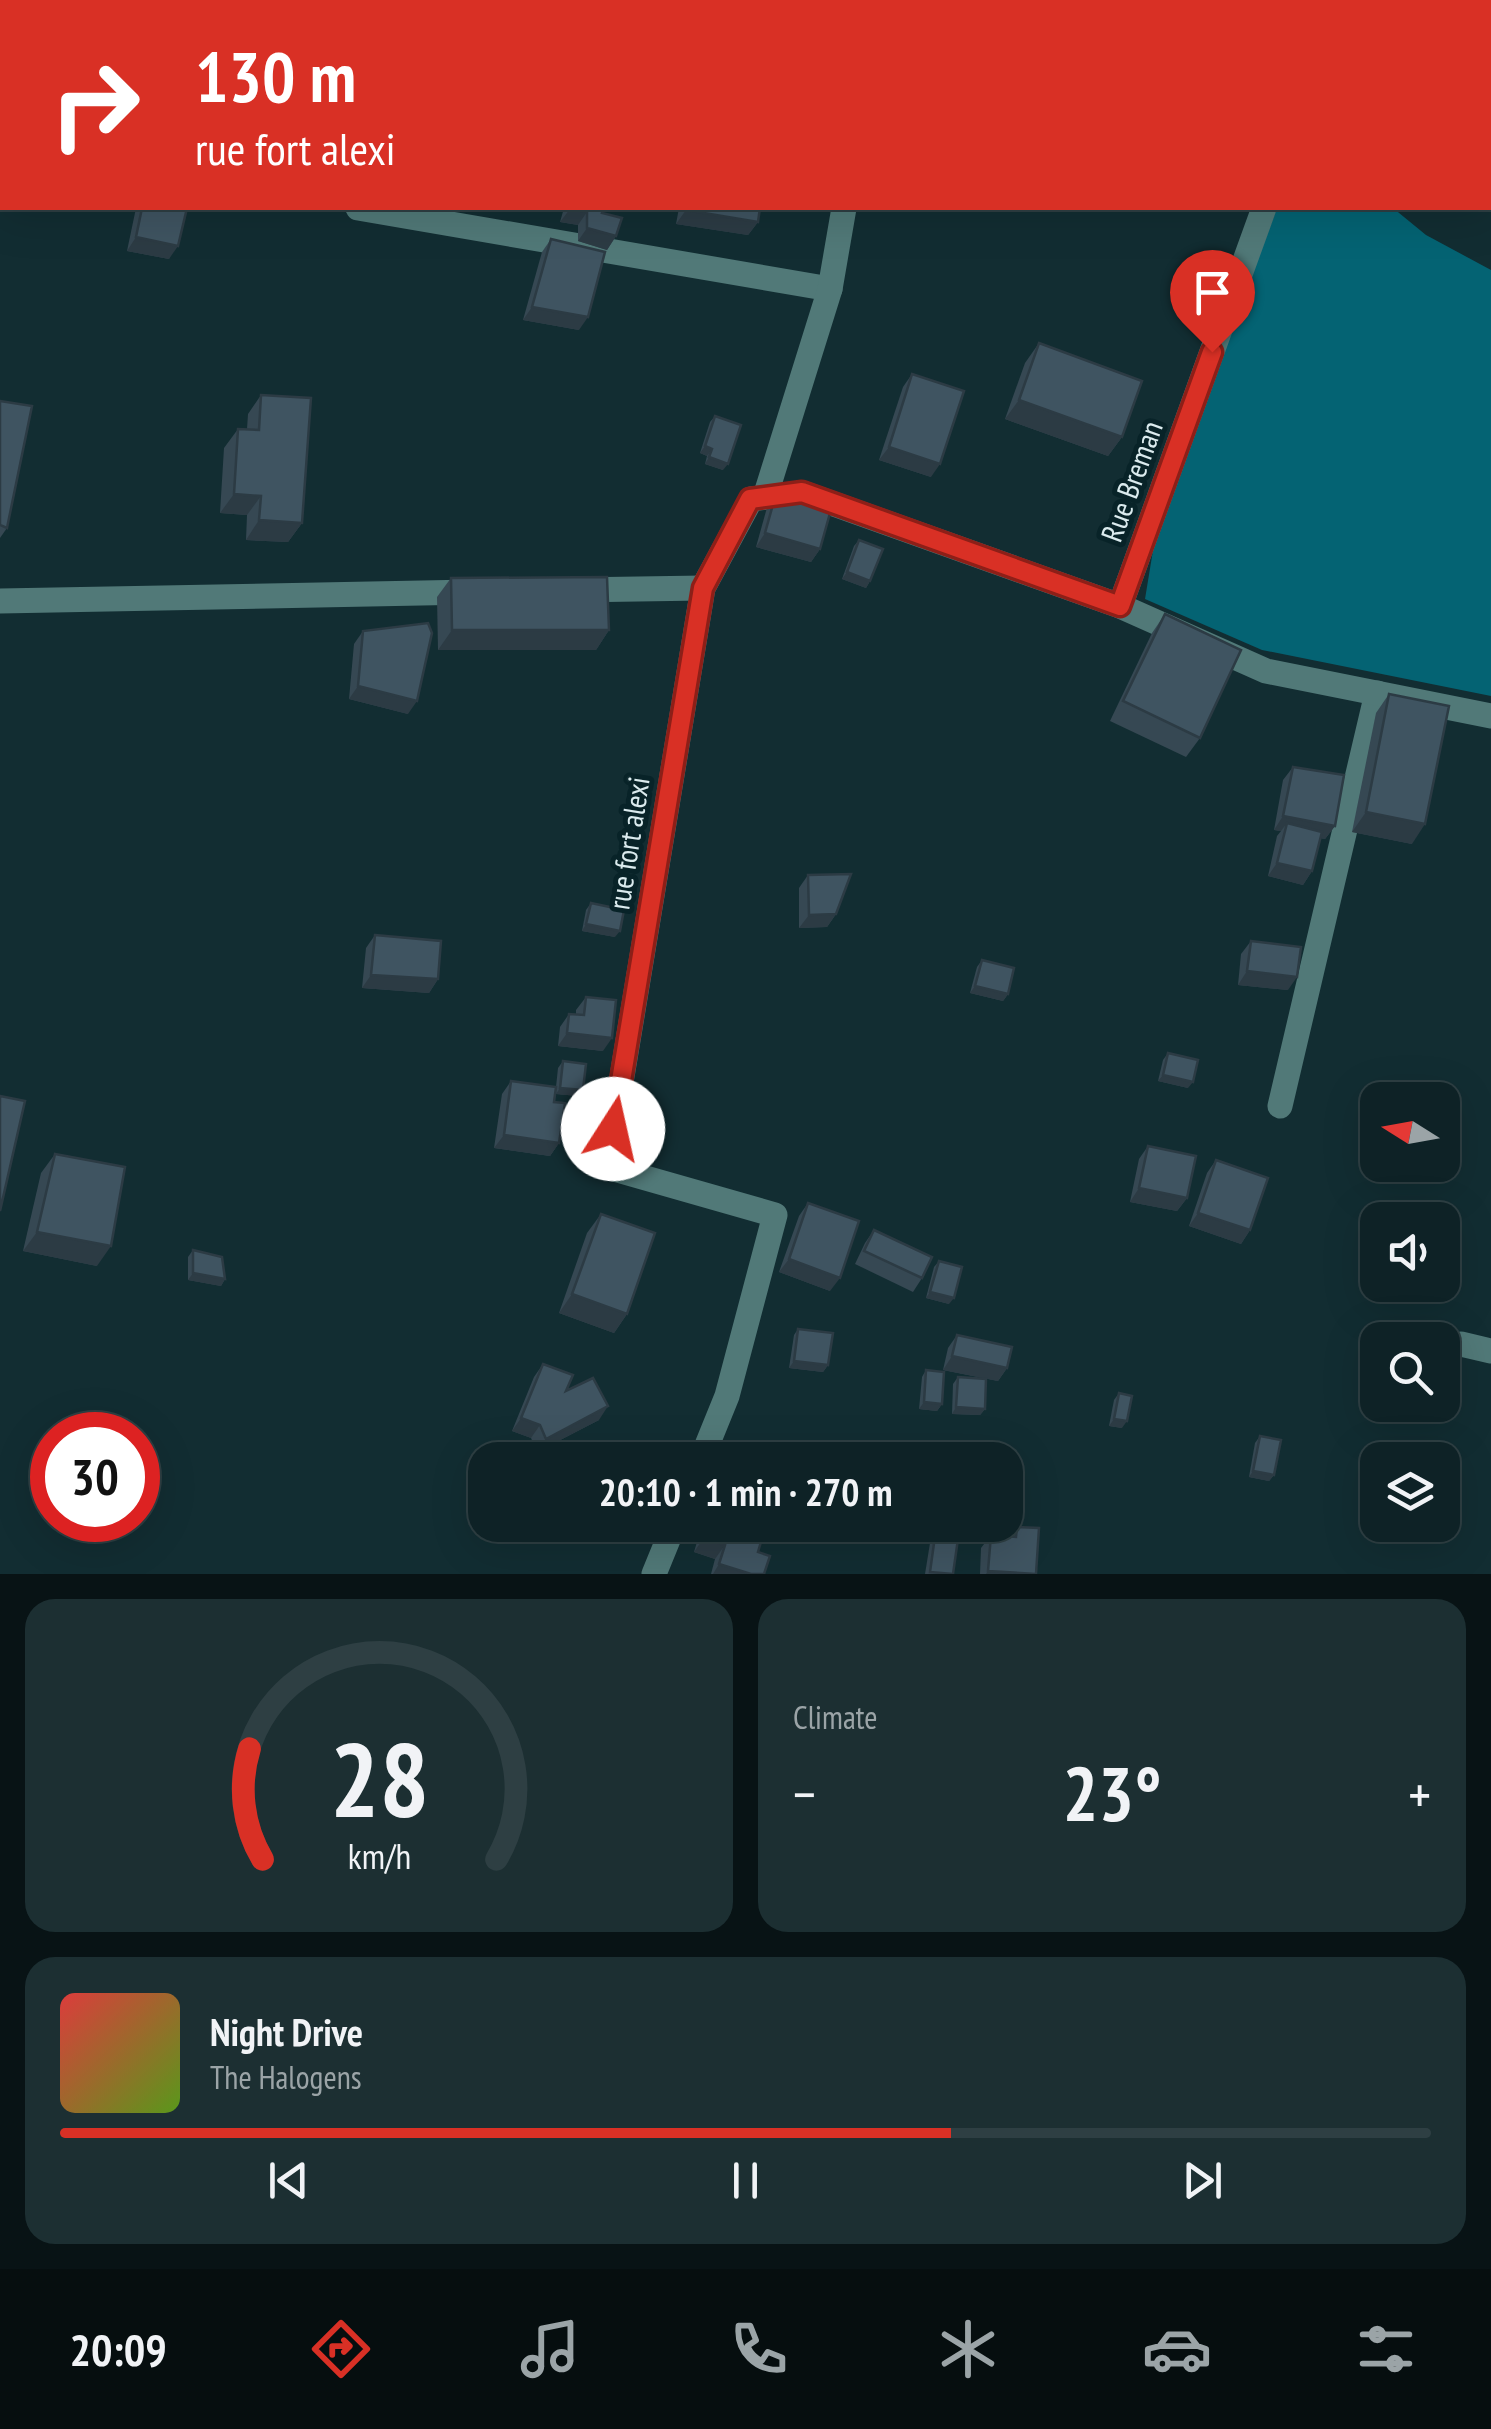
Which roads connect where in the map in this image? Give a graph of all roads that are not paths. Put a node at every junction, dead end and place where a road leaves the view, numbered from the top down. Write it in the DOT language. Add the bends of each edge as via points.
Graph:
graph roads {
  1 [pos="370,210"];
  2 [pos="844,210"];
  3 [pos="1263,210"];
  4 [pos="830,289"];
  5 [pos="765,497"];
  6 [pos="703,588"];
  7 [pos="547,591"];
  8 [pos="488,592"];
  9 [pos="0,602"];
  10 [pos="1120,606"];
  11 [pos="1377,693"];
  12 [pos="1491,716"];
  13 [pos="1280,1106"];
  14 [pos="1461,1344"];
  15 [pos="1491,1351"];
  16 [pos="708,1442"];
  17 [pos="667,1542"];
  18 [pos="654,1574"];
  1 -- 4 [label="street"];
  2 -- 4 [label="street"];
  3 -- 10 [label="street, Rue Breman"];
  4 -- 5 [label="street"];
  5 -- 6 [label="street, rue fort alexi" via="750,499"];
  5 -- 10 [label="street" via="802,492"];
  6 -- 7 [label="street"];
  6 -- 16 [label="street, rue fort alexi" via="607,1167 774,1215"];
  8 -- 9 [label="street"];
  10 -- 11 [label="street" via="1266,671"];
  11 -- 12 [label="street"];
  11 -- 13 [label="street"];
  14 -- 15 [label="street"];
  17 -- 18 [label="street"];
}
